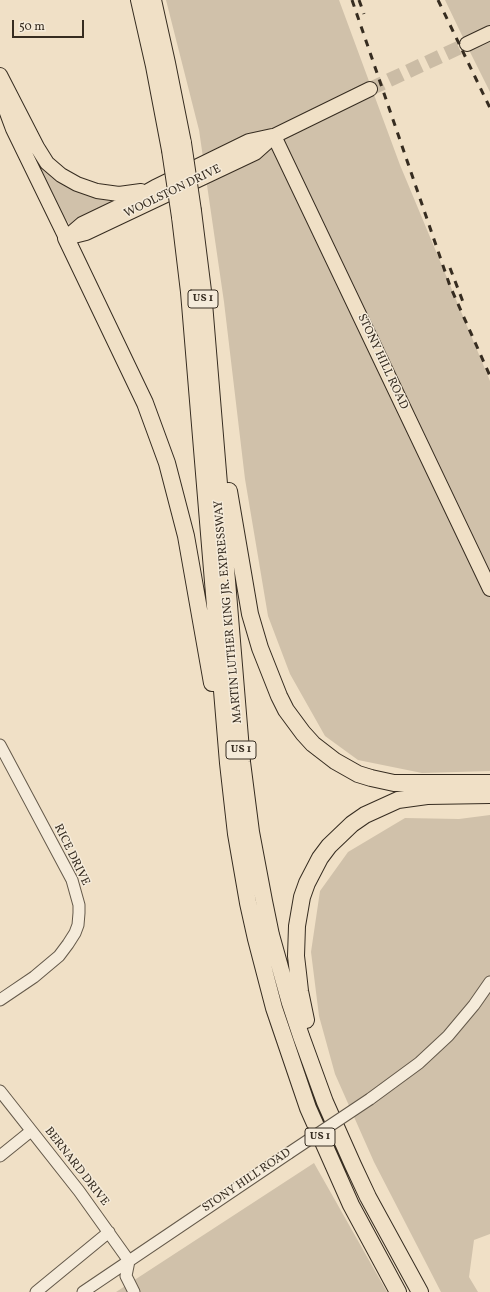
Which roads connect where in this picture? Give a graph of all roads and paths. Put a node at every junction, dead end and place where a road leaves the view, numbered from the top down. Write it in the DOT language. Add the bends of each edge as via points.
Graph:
graph roads {
  1 [pos="139,0"];
  2 [pos="153,0"];
  3 [pos="490,33"];
  4 [pos="466,44"];
  5 [pos="0,75"];
  6 [pos="370,89"];
  7 [pos="0,94"];
  8 [pos="274,136"];
  9 [pos="176,146"];
  10 [pos="155,186"];
  11 [pos="187,214"];
  12 [pos="66,238"];
  13 [pos="211,388"];
  14 [pos="490,589"];
  15 [pos="0,745"];
  16 [pos="490,783"];
  17 [pos="490,795"];
  18 [pos="232,799"];
  19 [pos="490,982"];
  20 [pos="0,1000"];
  21 [pos="0,1091"];
  22 [pos="325,1102"];
  23 [pos="31,1131"];
  24 [pos="0,1156"];
  25 [pos="109,1232"];
  26 [pos="129,1261"];
  27 [pos="36,1292"];
  28 [pos="83,1292"];
  29 [pos="134,1292"];
  30 [pos="398,1292"];
  31 [pos="420,1292"];
  1 -- 9 [label="highway, MARTIN LUTHER KING JR. EXPRESSWAY / US 1"];
  2 -- 9 [label="highway, MARTIN LUTHER KING JR. EXPRESSWAY / US 1" via="167,63"];
  3 -- 4 [label="main road"];
  5 -- 10 [label="main road, WOOLSTON DRIVE" via="37,147 47,163 61,175 86,188 108,193 131,193"];
  6 -- 8 [label="main road, WOOLSTON DRIVE"];
  7 -- 12 [label="main road" via="13,129"];
  8 -- 10 [label="main road, WOOLSTON DRIVE" via="249,141"];
  8 -- 12 [label="main road, WOOLSTON DRIVE" via="255,153 86,234"];
  8 -- 14 [label="main road, STONY HILL ROAD"];
  9 -- 11 [label="highway, MARTIN LUTHER KING JR. EXPRESSWAY / US 1, bridge"];
  10 -- 12 [label="main road, WOOLSTON DRIVE" via="82,224"];
  11 -- 13 [label="highway, MARTIN LUTHER KING JR. EXPRESSWAY / US 1" via="203,291"];
  11 -- 18 [label="highway, MARTIN LUTHER KING JR. EXPRESSWAY / US 1" via="189,292"];
  12 -- 18 [label="highway" via="145,403 174,485 191,561"];
  13 -- 16 [label="highway" via="254,631 272,680 294,722 323,753 358,774 394,783"];
  13 -- 22 [label="highway, MARTIN LUTHER KING JR. EXPRESSWAY / US 1" via="242,762 251,832 280,968"];
  15 -- 20 [label="street, RICE DRIVE" via="72,880 79,914 75,933 59,956"];
  17 -- 22 [label="highway" via="427,796 387,804 352,824 329,846 313,870 299,911 296,956 303,1008"];
  18 -- 30 [label="highway, MARTIN LUTHER KING JR. EXPRESSWAY / US 1" via="256,939 274,1008 294,1068 319,1134 351,1205"];
  19 -- 26 [label="street, STONY HILL ROAD, bridge" via="466,1016 443,1041 404,1075"];
  21 -- 23 [label="street, BERNARD DRIVE"];
  22 -- 31 [label="highway, MARTIN LUTHER KING JR. EXPRESSWAY / US 1" via="368,1197"];
  23 -- 24 [label="street"];
  23 -- 25 [label="street, BERNARD DRIVE"];
  25 -- 26 [label="street, BERNARD DRIVE"];
  25 -- 27 [label="street"];
  26 -- 28 [label="street, STONY HILL ROAD"];
  26 -- 29 [label="street" via="126,1276"];
}
